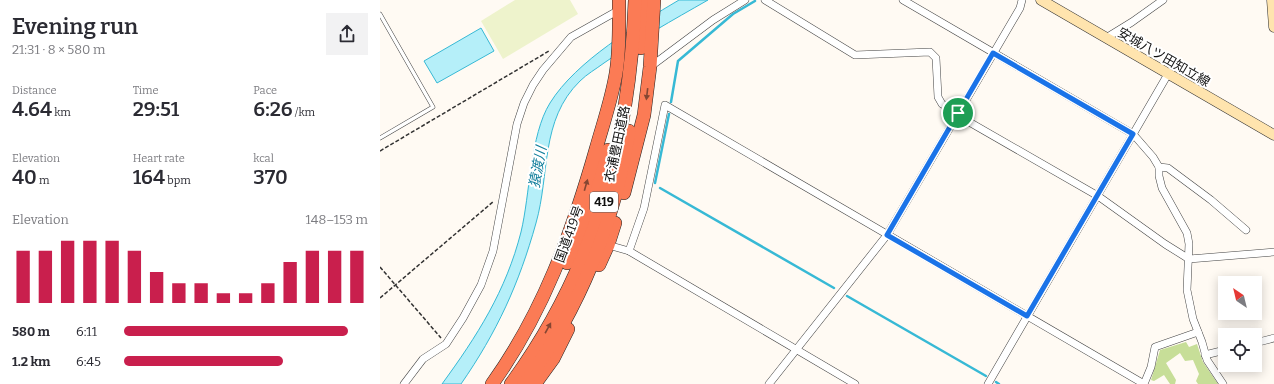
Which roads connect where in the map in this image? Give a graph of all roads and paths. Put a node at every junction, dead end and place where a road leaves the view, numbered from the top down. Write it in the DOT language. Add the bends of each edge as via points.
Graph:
graph roads {
  1 [pos="634,0"];
  2 [pos="644,0"];
  3 [pos="654,0"];
  4 [pos="745,0"];
  5 [pos="765,0"];
  6 [pos="903,0"];
  7 [pos="1022,0"];
  8 [pos="1041,0"];
  9 [pos="1163,0"];
  10 [pos="1272,0"];
  11 [pos="622,8"];
  12 [pos="380,14"];
  13 [pos="1274,27"];
  14 [pos="1106,38"];
  15 [pos="551,49"];
  16 [pos="993,53"];
  17 [pos="650,61"];
  18 [pos="1168,74"];
  19 [pos="958,114"];
  20 [pos="1133,134"];
  21 [pos="1274,135"];
  22 [pos="380,138"];
  23 [pos="380,151"];
  24 [pos="1159,167"];
  25 [pos="503,193"];
  26 [pos="1098,196"];
  27 [pos="1246,230"];
  28 [pos="887,235"];
  29 [pos="608,245"];
  30 [pos="629,251"];
  31 [pos="1274,252"];
  32 [pos="1189,259"];
  33 [pos="380,267"];
  34 [pos="395,285"];
  35 [pos="380,298"];
  36 [pos="1027,316"];
  37 [pos="1198,332"];
  38 [pos="1274,338"];
  39 [pos="1262,341"];
  40 [pos="446,344"];
  41 [pos="796,350"];
  42 [pos="1218,352"];
  43 [pos="1205,355"];
  44 [pos="404,384"];
  45 [pos="492,384"];
  46 [pos="502,384"];
  47 [pos="511,384"];
  48 [pos="524,384"];
  49 [pos="534,384"];
  50 [pos="769,384"];
  51 [pos="855,384"];
  52 [pos="988,384"];
  53 [pos="1223,384"];
  47 -- 1 [label="highway, 衣浦豊田道路 / 419, one-way" via="545,334 572,284 604,203 627,97 633,48"];
  2 -- 48 [label="highway, 衣浦豊田道路 / 419" via="638,76 626,153 609,216 578,296"];
  3 -- 17 [label="highway, 419"];
  4 -- 17 [label="street"];
  5 -- 19 [label="street" via="855,55 930,52 936,58 938,97 942,104"];
  6 -- 16 [label="street"];
  7 -- 16 [label="street" via="1020,8"];
  8 -- 14 [label="main road, 安城八ツ田知立線"];
  9 -- 14 [label="street"];
  10 -- 13 [label="main road"];
  11 -- 25 [label="street" via="571,37 543,70 524,103 517,124"];
  45 -- 11 [label="highway, 国道419号 / 419, one-way" via="513,355 564,252 582,198 616,73"];
  11 -- 46 [label="highway, 衣浦豊田道路 / 419" via="624,60 616,115 597,190 583,231 529,341"];
  12 -- 22 [label="lane" via="433,107"];
  14 -- 18 [label="main road, 安城八ツ田知立線"];
  15 -- 23 [label="path"];
  16 -- 19 [label="street"];
  16 -- 20 [label="street"];
  17 -- 29 [label="highway, 419, one-way" via="644,115 632,166"];
  18 -- 20 [label="street"];
  18 -- 21 [label="main road, 安城八ツ田知立線"];
  19 -- 26 [label="street"];
  19 -- 28 [label="street"];
  20 -- 24 [label="street"];
  20 -- 26 [label="street"];
  24 -- 27 [label="street" via="1168,168"];
  24 -- 32 [label="street" via="1162,188 1187,233"];
  25 -- 34 [label="path"];
  25 -- 40 [label="street" via="493,251 481,285"];
  26 -- 32 [label="street"];
  26 -- 36 [label="street"];
  28 -- 30 [label="street" via="665,105 644,208"];
  28 -- 36 [label="street"];
  28 -- 41 [label="street"];
  29 -- 30 [label="street"];
  29 -- 49 [label="highway, 419" via="553,359"];
  30 -- 41 [label="street"];
  31 -- 32 [label="street"];
  32 -- 37 [label="street" via="1187,290"];
  33 -- 34 [label="path"];
  34 -- 35 [label="path"];
  34 -- 40 [label="path"];
  36 -- 37 [label="street" via="1144,384 1155,347"];
  36 -- 52 [label="street"];
  37 -- 43 [label="street"];
  38 -- 39 [label="street"];
  40 -- 44 [label="street" via="424,359"];
  41 -- 50 [label="street"];
  41 -- 51 [label="street"];
  42 -- 43 [label="street"];
  43 -- 53 [label="street"];
}
